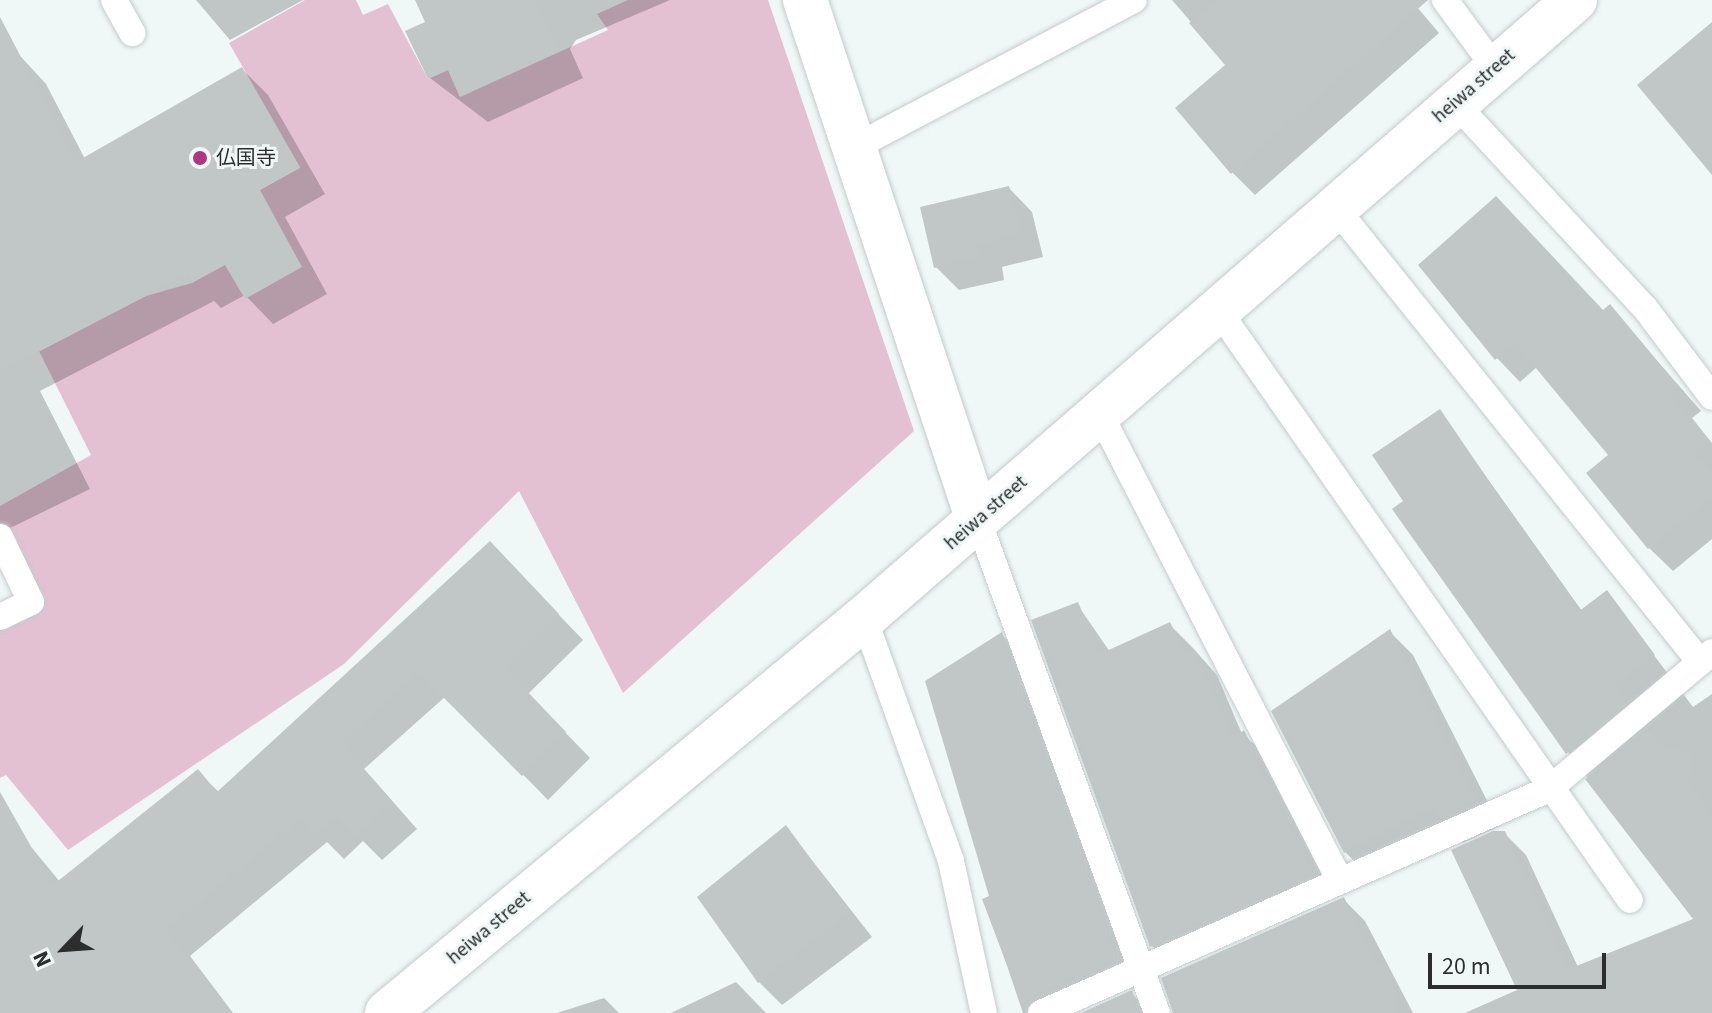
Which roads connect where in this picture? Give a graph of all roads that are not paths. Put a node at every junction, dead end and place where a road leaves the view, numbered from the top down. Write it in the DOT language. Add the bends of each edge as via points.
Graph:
graph roads {
  1 [pos="114,0"];
  2 [pos="805,0"];
  3 [pos="1134,0"];
  4 [pos="1445,0"];
  5 [pos="1575,0"];
  6 [pos="132,33"];
  7 [pos="1495,68"];
  8 [pos="1455,103"];
  9 [pos="855,147"];
  10 [pos="1334,206"];
  11 [pos="1216,307"];
  12 [pos="1712,397"];
  13 [pos="1099,412"];
  14 [pos="978,520"];
  15 [pos="0,537"];
  16 [pos="0,617"];
  17 [pos="864,618"];
  18 [pos="1706,657"];
  19 [pos="1549,789"];
  20 [pos="1340,881"];
  21 [pos="1630,900"];
  22 [pos="1142,970"];
  23 [pos="387,1013"];
  24 [pos="984,1013"];
  25 [pos="1041,1013"];
  26 [pos="1157,1013"];
  1 -- 6 [label="lane"];
  2 -- 9 [label="main road"];
  3 -- 9 [label="lane"];
  4 -- 7 [label="lane"];
  5 -- 7 [label="main road, heiwa street"];
  7 -- 8 [label="main road, heiwa street"];
  8 -- 10 [label="main road, heiwa street"];
  8 -- 12 [label="lane" via="1645,308"];
  9 -- 14 [label="main road"];
  10 -- 11 [label="main road, heiwa street"];
  10 -- 18 [label="lane"];
  11 -- 13 [label="main road, heiwa street"];
  11 -- 19 [label="lane"];
  13 -- 14 [label="main road, heiwa street"];
  13 -- 20 [label="lane"];
  14 -- 17 [label="main road, heiwa street"];
  14 -- 22 [label="lane"];
  15 -- 16 [label="lane" via="31,602"];
  17 -- 23 [label="main road, heiwa street"];
  17 -- 24 [label="lane" via="951,861"];
  18 -- 19 [label="lane"];
  19 -- 20 [label="lane"];
  19 -- 21 [label="lane"];
  20 -- 22 [label="lane"];
  22 -- 25 [label="lane"];
  22 -- 26 [label="lane"];
}
